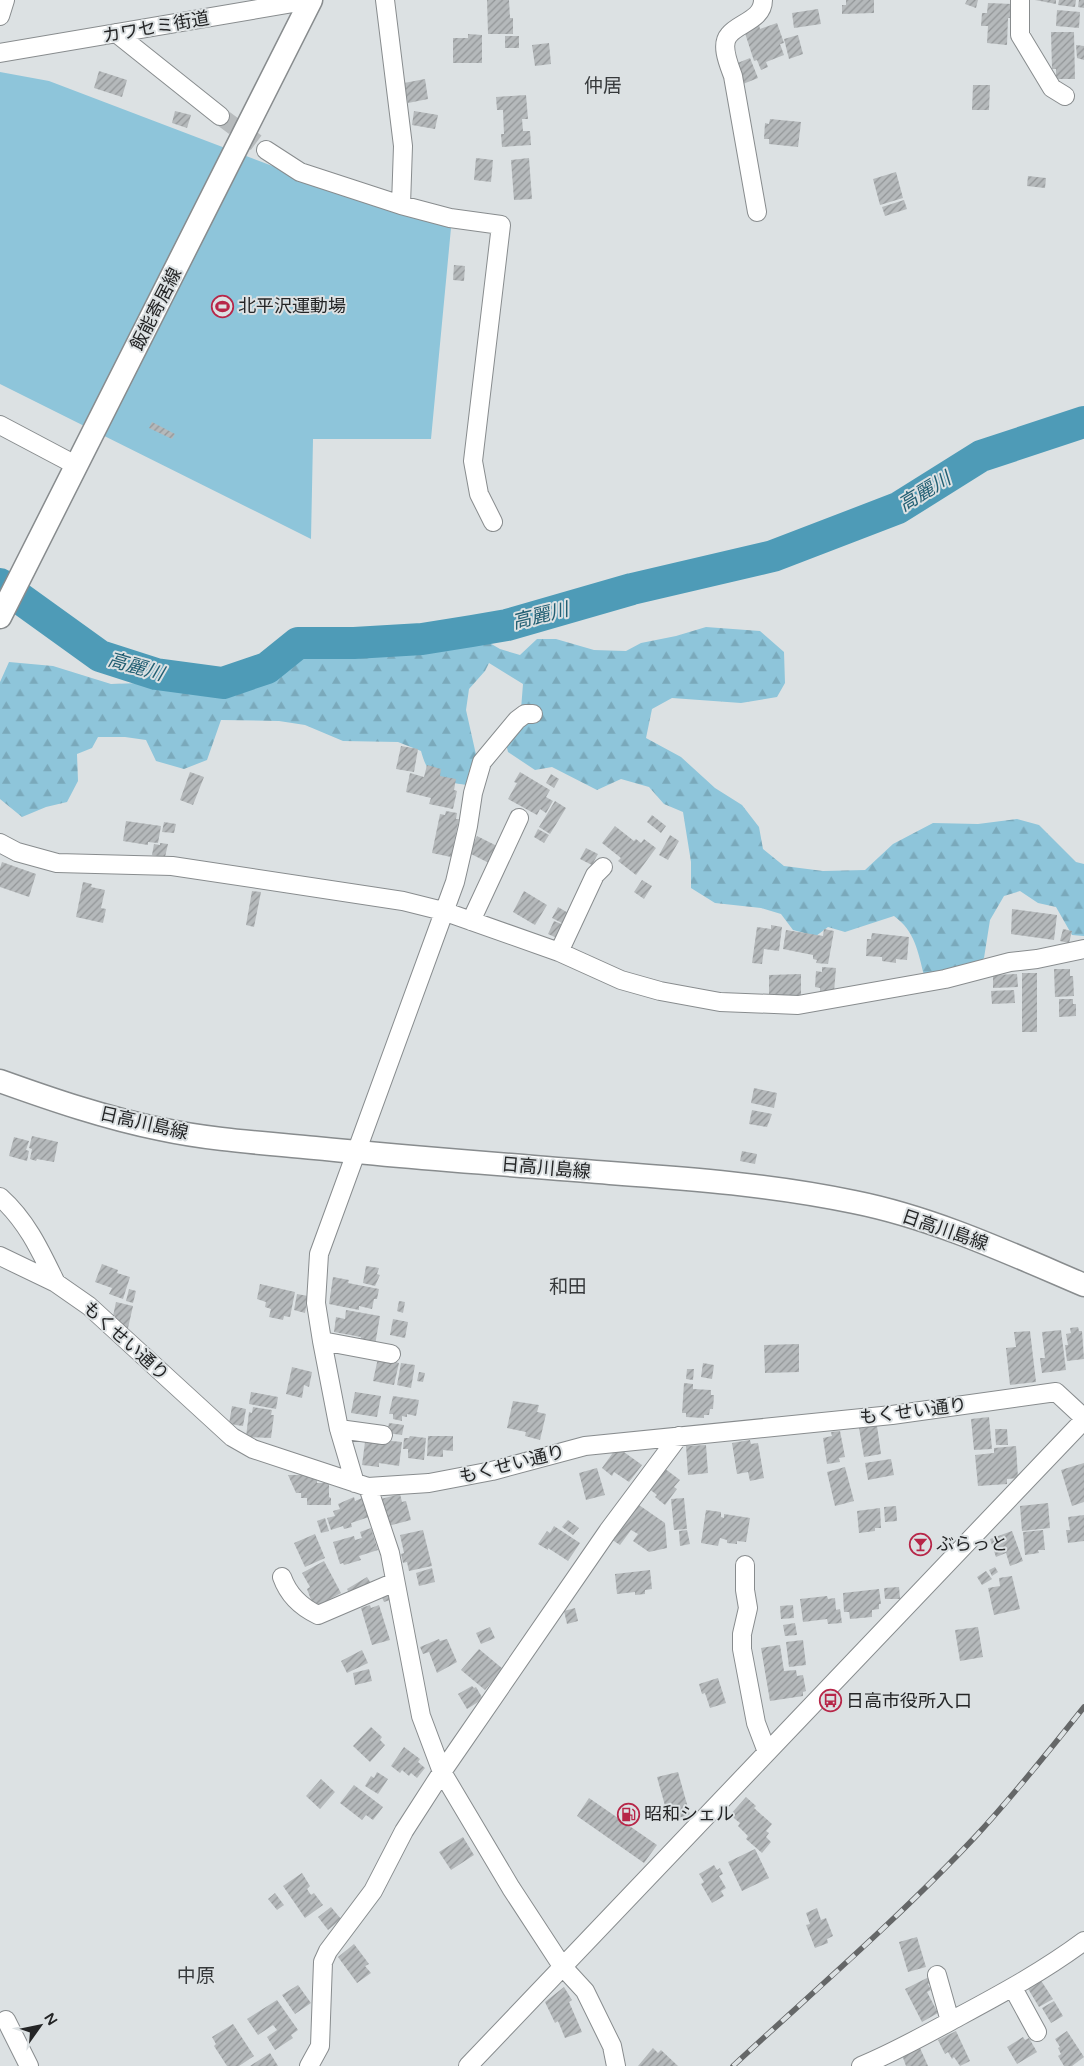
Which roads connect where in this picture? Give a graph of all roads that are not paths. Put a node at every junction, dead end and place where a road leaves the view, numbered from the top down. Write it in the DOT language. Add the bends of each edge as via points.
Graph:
graph roads {
  1 [pos="5,0"];
  2 [pos="311,0"];
  3 [pos="385,0"];
  4 [pos="763,0"];
  5 [pos="1020,0"];
  6 [pos="0,16"];
  7 [pos="116,34"];
  8 [pos="0,53"];
  9 [pos="1065,96"];
  10 [pos="220,116"];
  11 [pos="266,150"];
  12 [pos="401,205"];
  13 [pos="757,212"];
  14 [pos="0,425"];
  15 [pos="68,460"];
  16 [pos="494,522"];
  17 [pos="0,617"];
  18 [pos="533,714"];
  19 [pos="518,818"];
  20 [pos="0,843"];
  21 [pos="603,867"];
  22 [pos="443,911"];
  23 [pos="470,921"];
  24 [pos="1084,949"];
  25 [pos="559,952"];
  26 [pos="0,1081"];
  27 [pos="355,1152"];
  28 [pos="0,1197"];
  29 [pos="0,1256"];
  30 [pos="56,1283"];
  31 [pos="1084,1285"];
  32 [pos="322,1342"];
  33 [pos="391,1354"];
  34 [pos="1084,1419"];
  35 [pos="339,1429"];
  36 [pos="382,1435"];
  37 [pos="679,1436"];
  38 [pos="361,1485"];
  39 [pos="745,1565"];
  40 [pos="282,1577"];
  41 [pos="395,1582"];
  42 [pos="767,1752"];
  43 [pos="442,1772"];
  44 [pos="1084,1940"];
  45 [pos="562,1966"];
  46 [pos="937,1975"];
  47 [pos="1013,1988"];
  48 [pos="6,2020"];
  49 [pos="950,2021"];
  50 [pos="1037,2032"];
  51 [pos="29,2066"];
  52 [pos="309,2066"];
  53 [pos="468,2066"];
  54 [pos="616,2066"];
  55 [pos="861,2066"];
  1 -- 6 [label="street"];
  2 -- 7 [label="street, カワセミ街道"];
  2 -- 17 [label="main road, 飯能寄居線"];
  3 -- 12 [label="street" via="403,146"];
  4 -- 13 [label="street" via="763,6 754,17 728,35 726,43"];
  5 -- 9 [label="street" via="1020,36 1052,88"];
  7 -- 8 [label="street, カワセミ街道"];
  7 -- 10 [label="street"];
  11 -- 12 [label="street" via="300,172"];
  12 -- 16 [label="street" via="450,218 501,226 473,461 479,494"];
  14 -- 15 [label="street"];
  18 -- 22 [label="street" via="525,714 517,720 482,762 455,882"];
  19 -- 23 [label="street"];
  20 -- 22 [label="street" via="17,852 58,863 172,866 404,901"];
  21 -- 25 [label="street" via="595,874"];
  22 -- 23 [label="street"];
  22 -- 27 [label="street"];
  23 -- 25 [label="street"];
  24 -- 25 [label="street" via="1010,962 945,979 798,1005 720,1002 660,991 621,980"];
  26 -- 27 [label="main road, 日高川島線" via="71,1106 162,1130"];
  27 -- 31 [label="main road, 日高川島線" via="722,1181 856,1202 931,1222"];
  27 -- 32 [label="street" via="319,1254 316,1303"];
  28 -- 30 [label="street" via="14,1210 38,1245"];
  29 -- 30 [label="street, もくせい通り"];
  30 -- 38 [label="street, もくせい通り" via="89,1306 232,1437 253,1449"];
  32 -- 33 [label="street"];
  32 -- 35 [label="street"];
  34 -- 37 [label="street, もくせい通り" via="1056,1392 892,1415"];
  34 -- 42 [label="street"];
  35 -- 36 [label="street"];
  35 -- 38 [label="street"];
  37 -- 38 [label="street, もくせい通り" via="585,1446 429,1483"];
  37 -- 43 [label="street" via="608,1531"];
  38 -- 41 [label="street" via="390,1553"];
  39 -- 42 [label="street" via="748,1608 742,1649 756,1723"];
  40 -- 41 [label="street" via="286,1590 318,1615"];
  41 -- 43 [label="street" via="422,1716"];
  42 -- 45 [label="street"];
  43 -- 45 [label="street"];
  43 -- 52 [label="street" via="404,1831 373,1891 323,1962 320,2046"];
  44 -- 47 [label="street" via="1056,1962"];
  45 -- 53 [label="street"];
  45 -- 54 [label="street" via="585,1991 612,2046"];
  46 -- 49 [label="street"];
  47 -- 49 [label="street"];
  47 -- 50 [label="street"];
  48 -- 51 [label="street"];
  49 -- 55 [label="street"];
}
